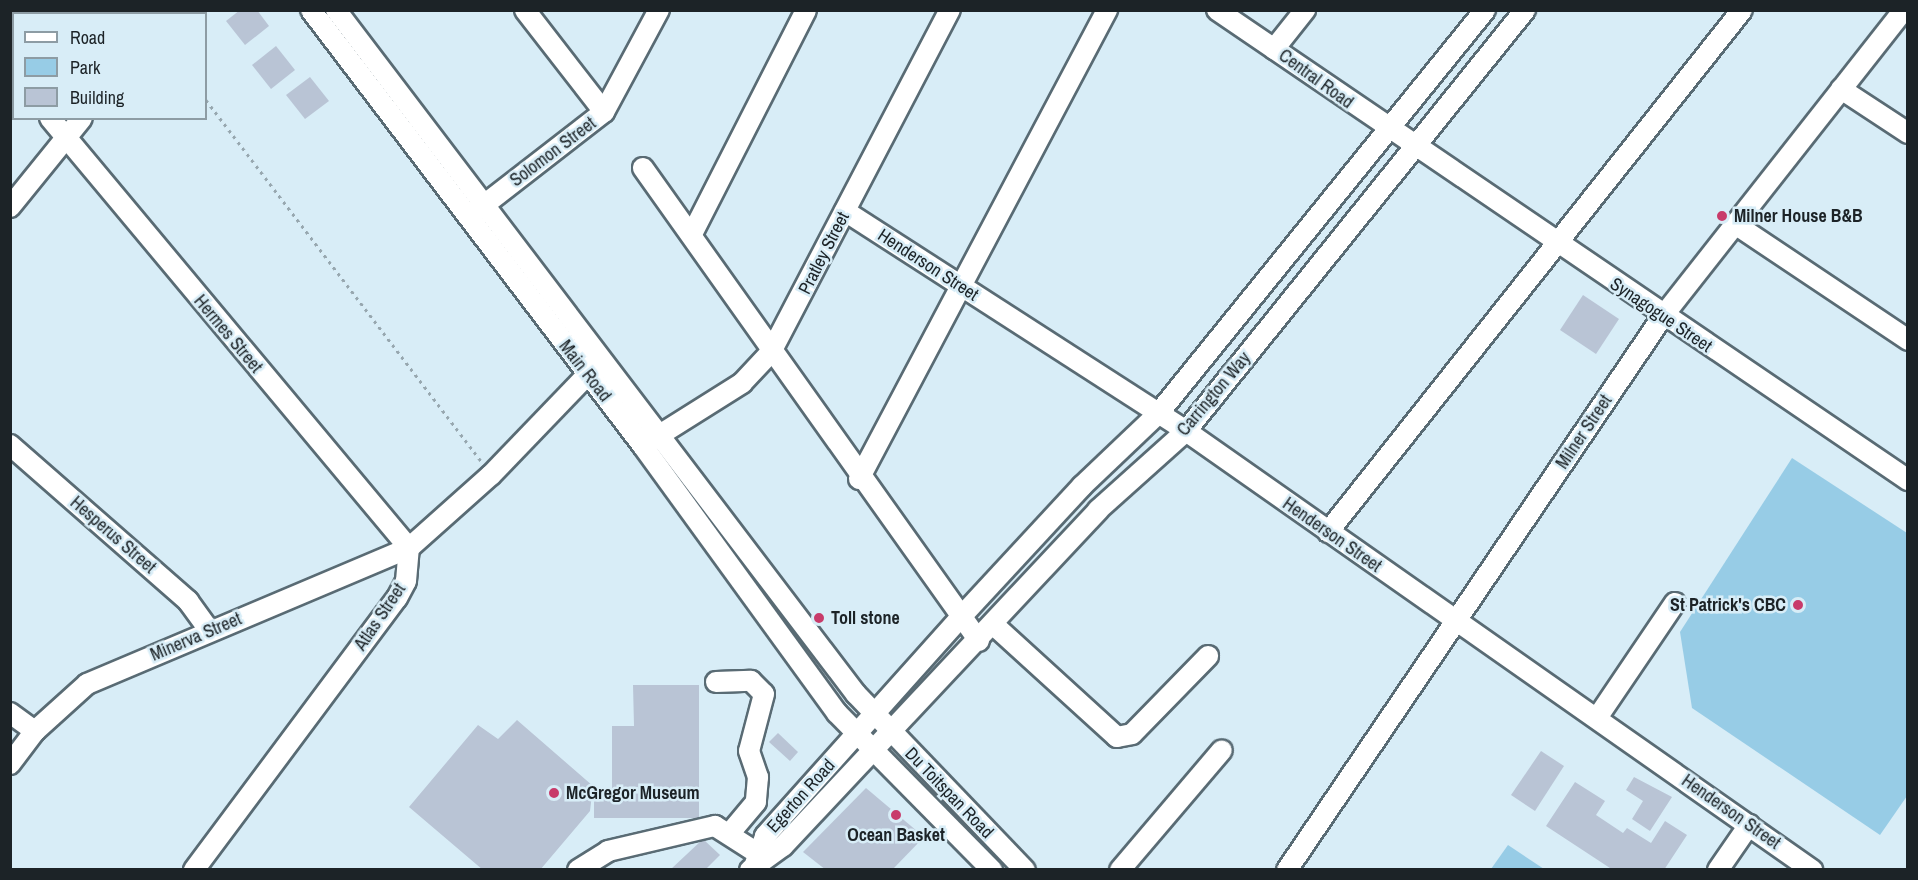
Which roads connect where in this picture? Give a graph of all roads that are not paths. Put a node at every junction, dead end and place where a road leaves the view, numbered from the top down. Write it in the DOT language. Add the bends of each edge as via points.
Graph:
graph roads {
  1 [pos="311,10"];
  2 [pos="336,10"];
  3 [pos="525,10"];
  4 [pos="659,10"];
  5 [pos="806,10"];
  6 [pos="950,10"];
  7 [pos="1107,10"];
  8 [pos="1217,10"];
  9 [pos="1305,10"];
  10 [pos="1485,10"];
  11 [pos="1525,10"];
  12 [pos="1742,10"];
  13 [pos="1904,10"];
  14 [pos="1274,49"];
  15 [pos="1841,89"];
  16 [pos="604,112"];
  17 [pos="52,120"];
  18 [pos="80,120"];
  19 [pos="1389,130"];
  20 [pos="1908,133"];
  21 [pos="66,138"];
  22 [pos="1416,148"];
  23 [pos="643,168"];
  24 [pos="484,204"];
  25 [pos="10,207"];
  26 [pos="845,211"];
  27 [pos="468,219"];
  28 [pos="1738,226"];
  29 [pos="692,234"];
  30 [pos="1558,244"];
  31 [pos="959,285"];
  32 [pos="1663,316"];
  33 [pos="1908,340"];
  34 [pos="771,352"];
  35 [pos="603,357"];
  36 [pos="589,375"];
  37 [pos="1158,414"];
  38 [pos="1186,431"];
  39 [pos="651,441"];
  40 [pos="10,445"];
  41 [pos="859,479"];
  42 [pos="1908,480"];
  43 [pos="1328,532"];
  44 [pos="409,548"];
  45 [pos="1675,603"];
  46 [pos="958,619"];
  47 [pos="1455,621"];
  48 [pos="995,626"];
  49 [pos="210,631"];
  50 [pos="979,641"];
  51 [pos="1208,656"];
  52 [pos="716,682"];
  53 [pos="10,713"];
  54 [pos="874,716"];
  55 [pos="1597,718"];
  56 [pos="35,731"];
  57 [pos="890,732"];
  58 [pos="857,734"];
  59 [pos="1222,750"];
  60 [pos="873,751"];
  61 [pos="10,764"];
  62 [pos="1749,825"];
  63 [pos="730,833"];
  64 [pos="757,861"];
  65 [pos="194,870"];
  66 [pos="578,870"];
  67 [pos="992,870"];
  68 [pos="1025,870"];
  69 [pos="1120,870"];
  70 [pos="1287,870"];
  71 [pos="1718,870"];
  72 [pos="1812,870"];
  1 -- 27 [label="street, Main Road"];
  2 -- 24 [label="street, Main Road"];
  3 -- 16 [label="street"];
  4 -- 16 [label="street, Solomon Street"];
  5 -- 29 [label="street"];
  6 -- 26 [label="street, Pratley Street"];
  7 -- 31 [label="street"];
  8 -- 14 [label="street, Central Road"];
  9 -- 14 [label="street"];
  10 -- 19 [label="street, Carrington Way"];
  11 -- 22 [label="street, Carrington Way"];
  12 -- 30 [label="street"];
  13 -- 15 [label="street, Milner Street"];
  14 -- 19 [label="street, Central Road"];
  15 -- 20 [label="street"];
  15 -- 28 [label="street, Milner Street"];
  16 -- 24 [label="street, Solomon Street"];
  17 -- 21 [label="street, Hermes Street"];
  18 -- 21 [label="street"];
  19 -- 22 [label="street, Central Road"];
  19 -- 37 [label="street, Carrington Way"];
  21 -- 25 [label="street"];
  21 -- 44 [label="street, Hermes Street"];
  22 -- 30 [label="street, Synagogue Street"];
  22 -- 38 [label="street, Carrington Way"];
  23 -- 29 [label="street"];
  24 -- 27 [label="street, Solomon Street"];
  24 -- 35 [label="street, Main Road"];
  26 -- 31 [label="street, Henderson Street"];
  26 -- 34 [label="street, Pratley Street"];
  27 -- 36 [label="street, Main Road"];
  28 -- 32 [label="street, Milner Street"];
  28 -- 33 [label="street"];
  29 -- 34 [label="street"];
  30 -- 32 [label="street, Synagogue Street"];
  30 -- 43 [label="street"];
  31 -- 37 [label="street, Henderson Street"];
  31 -- 41 [label="street"];
  32 -- 42 [label="street, Synagogue Street"];
  32 -- 47 [label="street, Milner Street"];
  34 -- 39 [label="street, Pratley Street" via="742,383"];
  34 -- 41 [label="street"];
  35 -- 36 [label="street"];
  35 -- 39 [label="street, Main Road"];
  36 -- 39 [label="street, Main Road"];
  36 -- 44 [label="street" via="491,475"];
  37 -- 38 [label="street, Henderson Street"];
  37 -- 46 [label="street, Carrington Way" via="1082,486"];
  38 -- 43 [label="street, Henderson Street"];
  38 -- 48 [label="street, Carrington Way" via="1098,510"];
  39 -- 54 [label="street, Main Road"];
  39 -- 58 [label="street, Main Road"];
  40 -- 49 [label="street, Hesperus Street" via="188,602"];
  41 -- 46 [label="street"];
  43 -- 47 [label="street, Henderson Street"];
  44 -- 49 [label="street, Minerva Street"];
  44 -- 65 [label="street, Atlas Street" via="402,590"];
  45 -- 55 [label="street"];
  46 -- 50 [label="street"];
  46 -- 54 [label="street, Carrington Way"];
  47 -- 55 [label="street, Henderson Street"];
  47 -- 70 [label="street, Milner Street"];
  48 -- 50 [label="street, Carrington Way"];
  48 -- 51 [label="street" via="1117,737 1132,734"];
  49 -- 56 [label="street, Minerva Street" via="87,684"];
  50 -- 57 [label="street, Carrington Way"];
  52 -- 63 [label="street" via="751,681 764,694 749,751 758,777 756,802"];
  53 -- 56 [label="street"];
  54 -- 57 [label="street, Du Toitspan Road"];
  54 -- 58 [label="street, Carrington Way"];
  55 -- 62 [label="street, Henderson Street"];
  56 -- 61 [label="street, Minerva Street"];
  57 -- 60 [label="street, Carrington Way"];
  57 -- 68 [label="street, Du Toitspan Road"];
  58 -- 60 [label="street, Du Toitspan Road"];
  58 -- 64 [label="street, Egerton Road" via="765,837"];
  59 -- 69 [label="street"];
  60 -- 64 [label="street, Egerton Road"];
  60 -- 67 [label="street, Du Toitspan Road"];
  62 -- 71 [label="street"];
  62 -- 72 [label="street, Henderson Street"];
  63 -- 64 [label="street"];
  63 -- 66 [label="street" via="709,827 630,845"];
}
